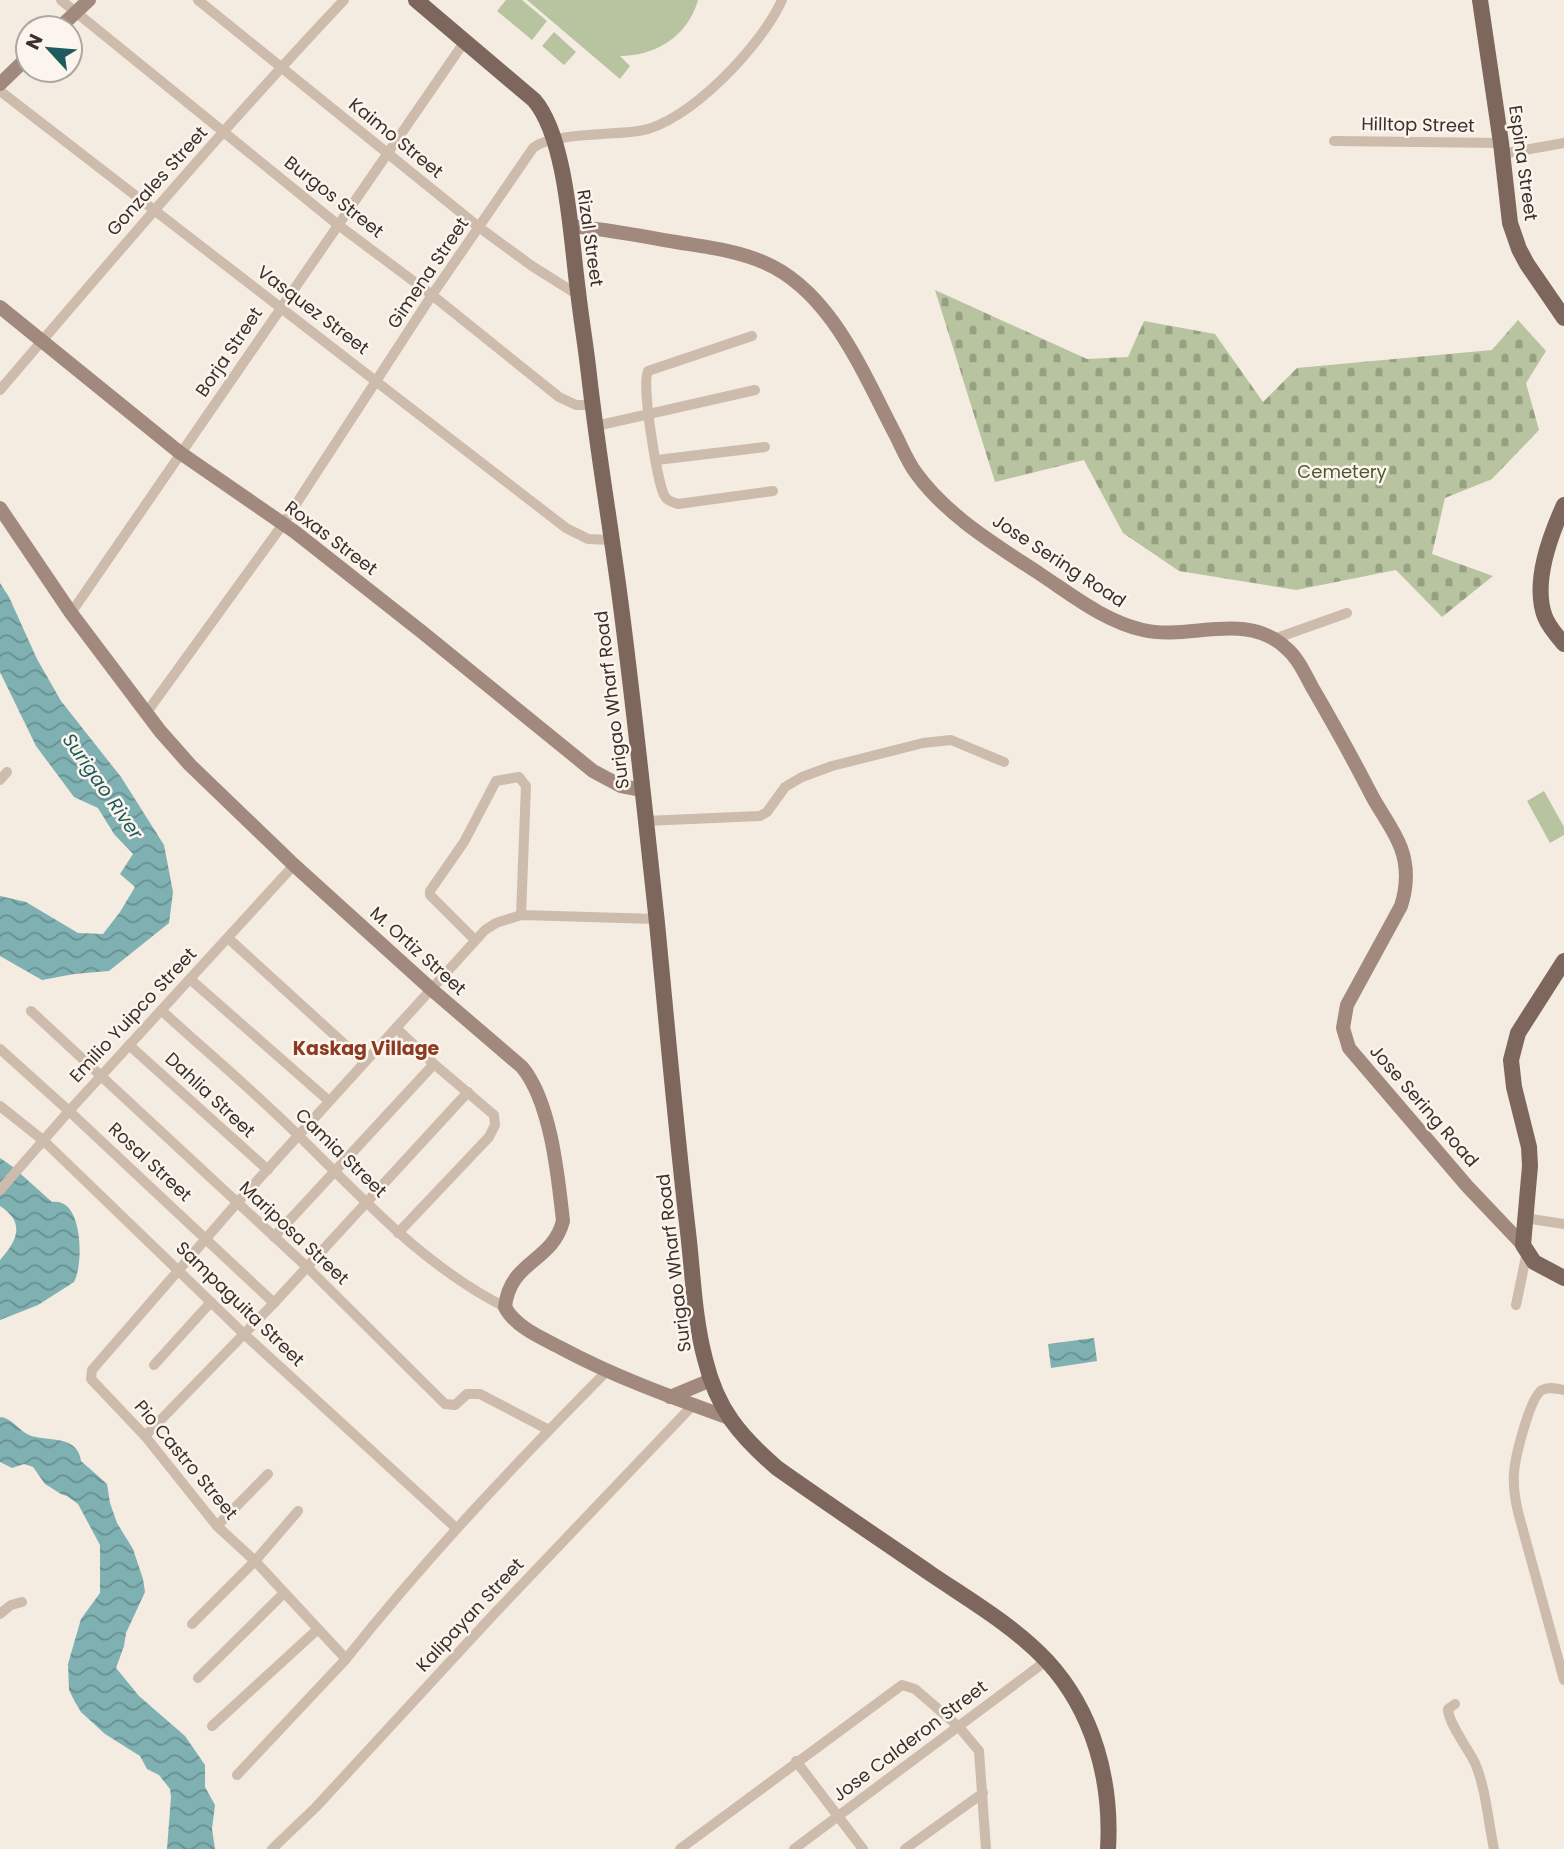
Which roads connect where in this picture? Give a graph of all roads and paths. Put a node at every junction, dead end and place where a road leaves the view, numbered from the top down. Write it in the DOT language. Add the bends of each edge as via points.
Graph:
graph roads {
  1 [pos="61,0"];
  2 [pos="89,0"];
  3 [pos="198,0"];
  4 [pos="344,0"];
  5 [pos="416,0"];
  6 [pos="782,0"];
  7 [pos="1480,0"];
  8 [pos="77,12"];
  9 [pos="465,41"];
  10 [pos="281,67"];
  11 [pos="14,70"];
  12 [pos="0,84"];
  13 [pos="0,91"];
  14 [pos="224,131"];
  15 [pos="555,139"];
  16 [pos="1334,141"];
  17 [pos="1564,143"];
  18 [pos="1502,149"];
  19 [pos="387,154"];
  20 [pos="154,209"];
  21 [pos="337,223"];
  22 [pos="571,226"];
  23 [pos="480,228"];
  24 [pos="432,295"];
  25 [pos="578,295"];
  26 [pos="0,307"];
  27 [pos="280,308"];
  28 [pos="1564,318"];
  29 [pos="752,336"];
  30 [pos="42,341"];
  31 [pos="378,381"];
  32 [pos="0,390"];
  33 [pos="755,390"];
  34 [pos="592,405"];
  35 [pos="649,414"];
  36 [pos="596,426"];
  37 [pos="765,447"];
  38 [pos="181,453"];
  39 [pos="657,460"];
  40 [pos="773,491"];
  41 [pos="1564,505"];
  42 [pos="0,508"];
  43 [pos="284,524"];
  44 [pos="611,540"];
  45 [pos="71,613"];
  46 [pos="1348,613"];
  47 [pos="1275,639"];
  48 [pos="1564,644"];
  49 [pos="147,712"];
  50 [pos="1004,762"];
  51 [pos="642,790"];
  52 [pos="645,821"];
  53 [pos="294,865"];
  54 [pos="521,915"];
  55 [pos="656,919"];
  56 [pos="228,938"];
  57 [pos="475,940"];
  58 [pos="1564,961"];
  59 [pos="190,979"];
  60 [pos="431,989"];
  61 [pos="31,1011"];
  62 [pos="162,1011"];
  63 [pos="396,1028"];
  64 [pos="130,1045"];
  65 [pos="0,1049"];
  66 [pos="365,1062"];
  67 [pos="434,1064"];
  68 [pos="102,1075"];
  69 [pos="468,1092"];
  70 [pos="329,1101"];
  71 [pos="0,1106"];
  72 [pos="69,1111"];
  73 [pos="299,1136"];
  74 [pos="44,1141"];
  75 [pos="268,1170"];
  76 [pos="334,1172"];
  77 [pos="0,1190"];
  78 [pos="368,1202"];
  79 [pos="236,1203"];
  80 [pos="1525,1219"];
  81 [pos="1564,1224"];
  82 [pos="398,1233"];
  83 [pos="206,1237"];
  84 [pos="274,1237"];
  85 [pos="1525,1248"];
  86 [pos="307,1267"];
  87 [pos="178,1270"];
  88 [pos="1564,1278"];
  89 [pos="211,1303"];
  90 [pos="274,1303"];
  91 [pos="1516,1305"];
  92 [pos="505,1307"];
  93 [pos="244,1334"];
  94 [pos="154,1365"];
  95 [pos="606,1372"];
  96 [pos="711,1380"];
  97 [pos="1564,1390"];
  98 [pos="670,1397"];
  99 [pos="693,1405"];
  100 [pos="729,1418"];
  101 [pos="549,1430"];
  102 [pos="145,1436"];
  103 [pos="268,1474"];
  104 [pos="298,1511"];
  105 [pos="217,1526"];
  106 [pos="456,1528"];
  107 [pos="255,1561"];
  108 [pos="284,1593"];
  109 [pos="22,1602"];
  110 [pos="0,1614"];
  111 [pos="192,1624"];
  112 [pos="318,1629"];
  113 [pos="346,1658"];
  114 [pos="1046,1661"];
  115 [pos="198,1678"];
  116 [pos="1564,1680"];
  117 [pos="1455,1704"];
  118 [pos="212,1726"];
  119 [pos="959,1727"];
  120 [pos="796,1761"];
  121 [pos="237,1775"];
  122 [pos="983,1793"];
  123 [pos="838,1817"];
  124 [pos="272,1849"];
  125 [pos="680,1849"];
  126 [pos="794,1849"];
  127 [pos="863,1849"];
  128 [pos="905,1849"];
  129 [pos="986,1849"];
  130 [pos="1108,1849"];
  131 [pos="1494,1849"];
  1 -- 8 [label="street, Burgos Street"];
  2 -- 8 [label="street"];
  3 -- 10 [label="street, Kaimo Street"];
  4 -- 10 [label="street, Gonzales Street"];
  5 -- 9 [label="main road, Rizal Street"];
  6 -- 15 [label="street" via="739,62 662,125"];
  7 -- 18 [label="main road, Espina Street"];
  8 -- 14 [label="street, Burgos Street"];
  9 -- 15 [label="main road, Rizal Street" via="534,100"];
  9 -- 19 [label="street, Borja Street"];
  10 -- 14 [label="street, Gonzales Street"];
  10 -- 19 [label="street, Kaimo Street"];
  11 -- 12 [label="street"];
  13 -- 20 [label="street, Vasquez Street"];
  14 -- 20 [label="street, Gonzales Street"];
  14 -- 21 [label="street, Burgos Street"];
  15 -- 22 [label="main road, Rizal Street"];
  15 -- 23 [label="street, Gimena Street" via="534,148"];
  16 -- 18 [label="street, Hilltop Street"];
  17 -- 18 [label="street, Hilltop Street"];
  18 -- 28 [label="main road, Espina Street" via="1507,207 1519,249"];
  19 -- 21 [label="street, Borja Street"];
  19 -- 23 [label="street, Kaimo Street"];
  20 -- 27 [label="street, Vasquez Street"];
  20 -- 30 [label="street, Gonzales Street"];
  21 -- 24 [label="street, Burgos Street"];
  21 -- 27 [label="street, Borja Street"];
  22 -- 25 [label="main road, Rizal Street"];
  22 -- 47 [label="street, Jose Sering Road" via="731,251 780,271 842,332 914,471 970,526 1124,626 1169,633 1245,629"];
  23 -- 24 [label="street, Gimena Street"];
  23 -- 25 [label="street, Kaimo Street"];
  24 -- 31 [label="street, Gimena Street"];
  24 -- 34 [label="street, Burgos Street" via="559,397 576,405"];
  25 -- 34 [label="main road, Rizal Street"];
  26 -- 30 [label="street, Roxas Street"];
  27 -- 31 [label="street, Vasquez Street"];
  27 -- 38 [label="street, Borja Street"];
  29 -- 35 [label="street" via="648,371"];
  30 -- 32 [label="street, Gonzales Street"];
  30 -- 38 [label="street, Roxas Street"];
  31 -- 43 [label="street, Gimena Street"];
  31 -- 44 [label="street, Vasquez Street" via="566,528 588,540"];
  33 -- 35 [label="street"];
  34 -- 36 [label="main road, Rizal Street"];
  35 -- 36 [label="street"];
  35 -- 39 [label="street"];
  36 -- 44 [label="main road, Rizal Street"];
  37 -- 39 [label="street"];
  38 -- 43 [label="street, Roxas Street"];
  38 -- 45 [label="street, Borja Street"];
  39 -- 40 [label="street" via="669,502"];
  41 -- 48 [label="main road" via="1548,546 1542,585 1545,615"];
  42 -- 45 [label="street, M. Ortiz Street"];
  43 -- 49 [label="street, Gimena Street"];
  43 -- 51 [label="street, Roxas Street" via="593,771 621,786"];
  44 -- 51 [label="main road, Surigao Wharf Road"];
  45 -- 49 [label="street, M. Ortiz Street"];
  46 -- 47 [label="street"];
  47 -- 85 [label="street, Jose Sering Road" via="1296,659 1328,713 1395,834 1405,863 1406,892 1347,1005 1345,1038 1358,1060"];
  49 -- 53 [label="street, M. Ortiz Street" via="190,765"];
  50 -- 52 [label="street" via="951,740 923,743 832,766 792,782 760,816"];
  51 -- 52 [label="main road, Surigao Wharf Road"];
  52 -- 55 [label="main road, Surigao Wharf Road"];
  53 -- 56 [label="street, Emilio Yuipco Street"];
  53 -- 60 [label="street, M. Ortiz Street"];
  54 -- 55 [label="street"];
  54 -- 57 [label="street, Pio Castro Street" via="496,923"];
  54 -- 57 [label="street" via="526,786 519,777 496,781 464,842 430,891"];
  55 -- 96 [label="main road, Surigao Wharf Road" via="695,1296"];
  56 -- 59 [label="street, Emilio Yuipco Street"];
  56 -- 66 [label="street"];
  57 -- 60 [label="street, Pio Castro Street"];
  58 -- 80 [label="main road" via="1518,1033 1511,1060 1529,1147"];
  59 -- 62 [label="street, Emilio Yuipco Street"];
  59 -- 70 [label="street"];
  60 -- 63 [label="street, Pio Castro Street"];
  60 -- 92 [label="street, M. Ortiz Street" via="522,1067 541,1098 563,1221 556,1240 513,1279"];
  61 -- 68 [label="street, Mariposa Street"];
  62 -- 64 [label="street, Emilio Yuipco Street"];
  62 -- 73 [label="street, Camia Street"];
  63 -- 66 [label="street, Pio Castro Street"];
  63 -- 67 [label="street"];
  64 -- 68 [label="street, Emilio Yuipco Street"];
  64 -- 75 [label="street, Dahlia Street"];
  65 -- 72 [label="street, Rosal Street"];
  66 -- 70 [label="street, Pio Castro Street"];
  67 -- 69 [label="street"];
  67 -- 76 [label="street"];
  68 -- 72 [label="street, Emilio Yuipco Street"];
  68 -- 79 [label="street, Mariposa Street"];
  69 -- 78 [label="street"];
  69 -- 82 [label="street" via="494,1115 495,1125 489,1137"];
  70 -- 73 [label="street, Pio Castro Street"];
  71 -- 74 [label="street, Sampaguita Street"];
  72 -- 74 [label="street, Emilio Yuipco Street"];
  72 -- 83 [label="street, Rosal Street"];
  73 -- 75 [label="street, Pio Castro Street"];
  73 -- 76 [label="street, Camia Street"];
  74 -- 77 [label="street, Emilio Yuipco Street"];
  74 -- 87 [label="street, Sampaguita Street"];
  75 -- 79 [label="street, Pio Castro Street"];
  76 -- 78 [label="street, Camia Street"];
  76 -- 84 [label="street"];
  78 -- 82 [label="street, Camia Street"];
  78 -- 86 [label="street"];
  79 -- 83 [label="street, Pio Castro Street"];
  79 -- 84 [label="street, Mariposa Street"];
  80 -- 81 [label="street"];
  80 -- 85 [label="main road"];
  82 -- 92 [label="street, Camia Street"];
  83 -- 87 [label="street, Pio Castro Street"];
  83 -- 90 [label="street, Rosal Street"];
  84 -- 86 [label="street, Mariposa Street"];
  85 -- 88 [label="main road" via="1544,1268"];
  85 -- 91 [label="street"];
  86 -- 90 [label="street"];
  86 -- 101 [label="street, Mariposa Street" via="444,1404 455,1405 474,1392"];
  87 -- 89 [label="street, Sampaguita Street"];
  87 -- 102 [label="street, Pio Castro Street" via="92,1370 95,1384"];
  89 -- 93 [label="street, Sampaguita Street"];
  89 -- 94 [label="street"];
  90 -- 93 [label="street"];
  92 -- 95 [label="street" via="522,1325"];
  93 -- 102 [label="street"];
  93 -- 106 [label="street, Sampaguita Street"];
  95 -- 98 [label="street"];
  95 -- 101 [label="street"];
  96 -- 98 [label="street"];
  96 -- 100 [label="main road, Surigao Wharf Road"];
  97 -- 116 [label="street" via="1544,1388 1536,1396 1518,1450 1514,1493"];
  98 -- 99 [label="street"];
  99 -- 100 [label="street"];
  99 -- 124 [label="street, Kalipayan Street"];
  100 -- 114 [label="main road, Surigao Wharf Road" via="748,1443 777,1468 1011,1629"];
  101 -- 106 [label="street"];
  102 -- 105 [label="street, Pio Castro Street"];
  103 -- 105 [label="street"];
  104 -- 107 [label="street"];
  105 -- 107 [label="street, Pio Castro Street"];
  106 -- 113 [label="street"];
  107 -- 108 [label="street, Pio Castro Street"];
  107 -- 111 [label="street"];
  108 -- 112 [label="street, Pio Castro Street"];
  108 -- 115 [label="street"];
  109 -- 110 [label="street"];
  112 -- 113 [label="street, Pio Castro Street"];
  112 -- 118 [label="street"];
  113 -- 121 [label="street"];
  114 -- 119 [label="street, Jose Calderon Street"];
  114 -- 130 [label="main road, Surigao Wharf Road" via="1083,1713 1097,1751 1107,1791"];
  117 -- 131 [label="street" via="1448,1709 1448,1716 1480,1776"];
  119 -- 120 [label="street" via="915,1689 902,1685"];
  119 -- 122 [label="street" via="979,1751"];
  119 -- 123 [label="street, Jose Calderon Street"];
  120 -- 123 [label="street"];
  120 -- 125 [label="street"];
  122 -- 128 [label="street"];
  122 -- 129 [label="street"];
  123 -- 126 [label="street, Jose Calderon Street"];
  123 -- 127 [label="street"];
}
